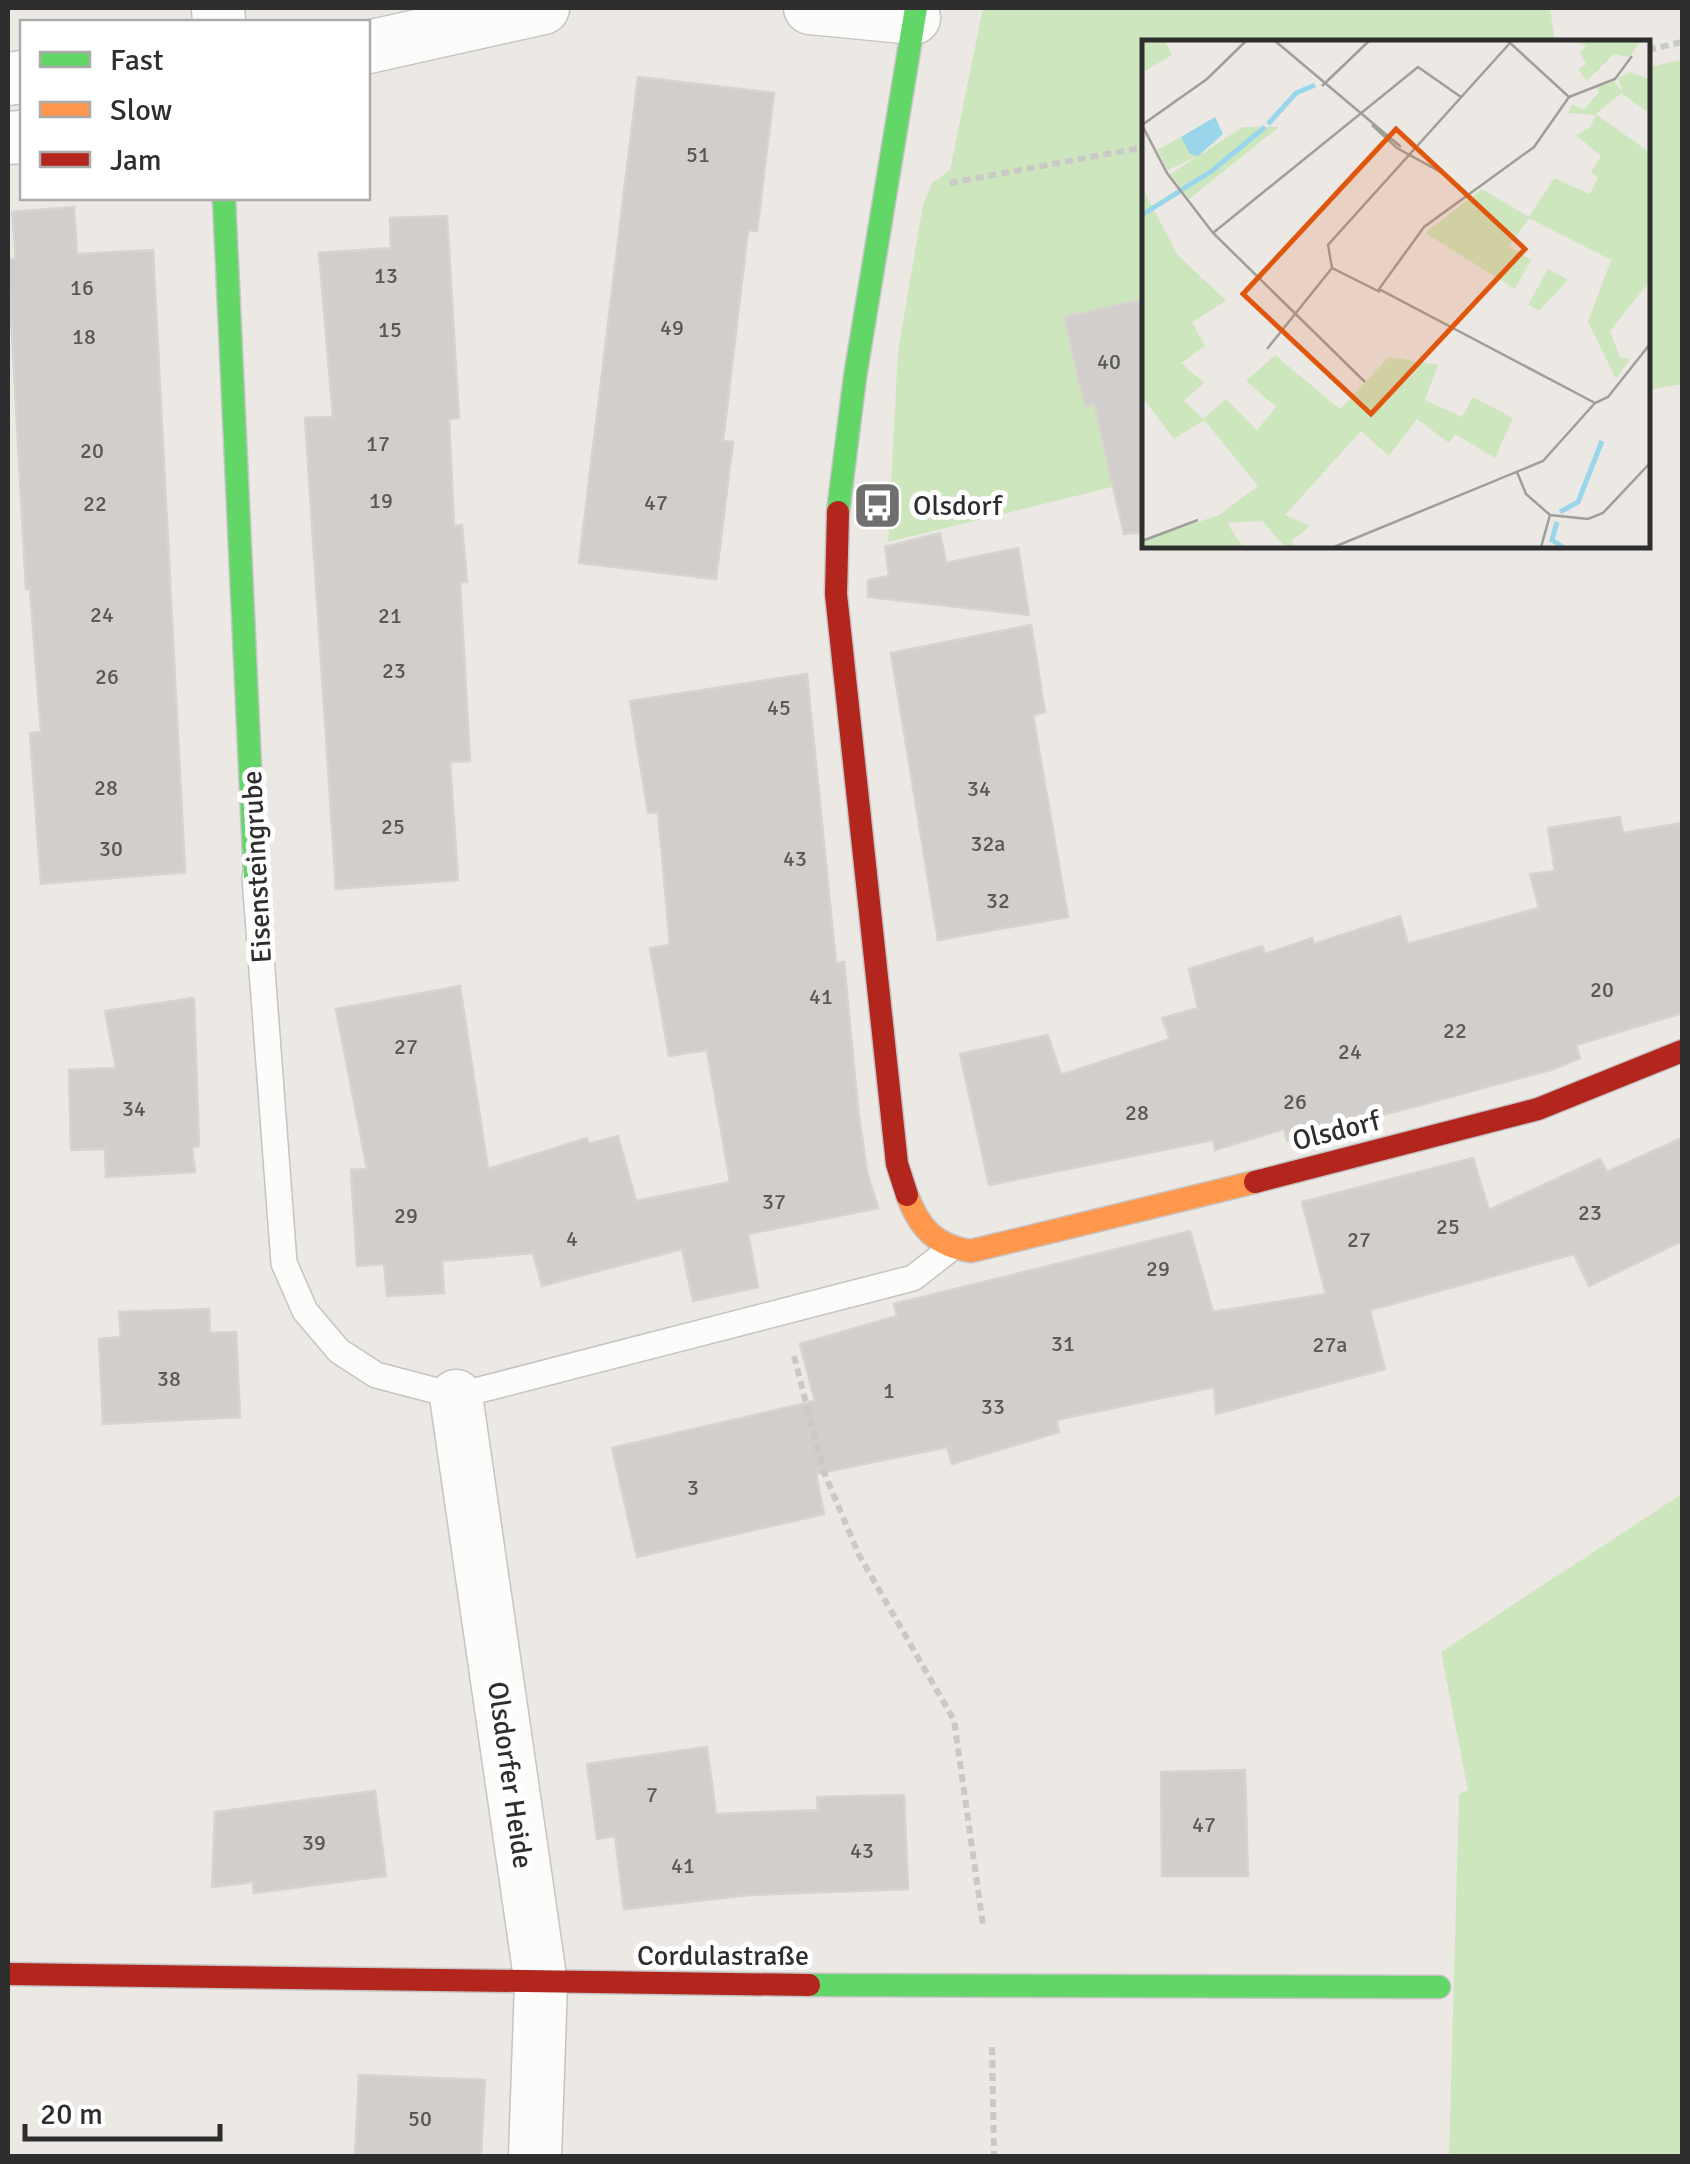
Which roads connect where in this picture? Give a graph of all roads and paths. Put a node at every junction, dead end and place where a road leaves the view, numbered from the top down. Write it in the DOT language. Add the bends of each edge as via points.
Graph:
graph roads {
  1 [pos="543,8"];
  2 [pos="810,8"];
  3 [pos="915,13"];
  4 [pos="1682,42"];
  5 [pos="370,47"];
  6 [pos="1650,50"];
  7 [pos="1142,148"];
  8 [pos="885,195"];
  9 [pos="224,200"];
  10 [pos="255,877"];
  11 [pos="1682,1051"];
  12 [pos="949,1250"];
  13 [pos="783,1311"];
  14 [pos="477,1391"];
  15 [pos="8,1974"];
  16 [pos="540,1984"];
  17 [pos="991,1986"];
  18 [pos="1439,1987"];
  19 [pos="535,2156"];
  20 [pos="994,2156"];
  1 -- 5 [label="street"];
  2 -- 3 [label="street"];
  3 -- 8 [label="street"];
  4 -- 6 [label="path"];
  7 -- 8 [label="path"];
  8 -- 12 [label="street" via="838,506 836,594 897,1164 918,1218"];
  9 -- 10 [label="street, Eisensteingrube"];
  10 -- 14 [label="lane, Eisensteingrube" via="284,1263 305,1312 339,1351 376,1375"];
  11 -- 12 [label="street, Olsdorf" via="1538,1109 992,1249"];
  12 -- 13 [label="lane" via="913,1278"];
  13 -- 14 [label="lane"];
  13 -- 17 [label="path" via="822,1470 859,1556 954,1720"];
  14 -- 16 [label="street, Olsdorfer Heide"];
  15 -- 16 [label="street, Cordulastraße"];
  16 -- 17 [label="street, Cordulastraße"];
  16 -- 19 [label="street, Olsdorfer Heide"];
  17 -- 18 [label="street, Cordulastraße"];
  17 -- 20 [label="path"];
}
